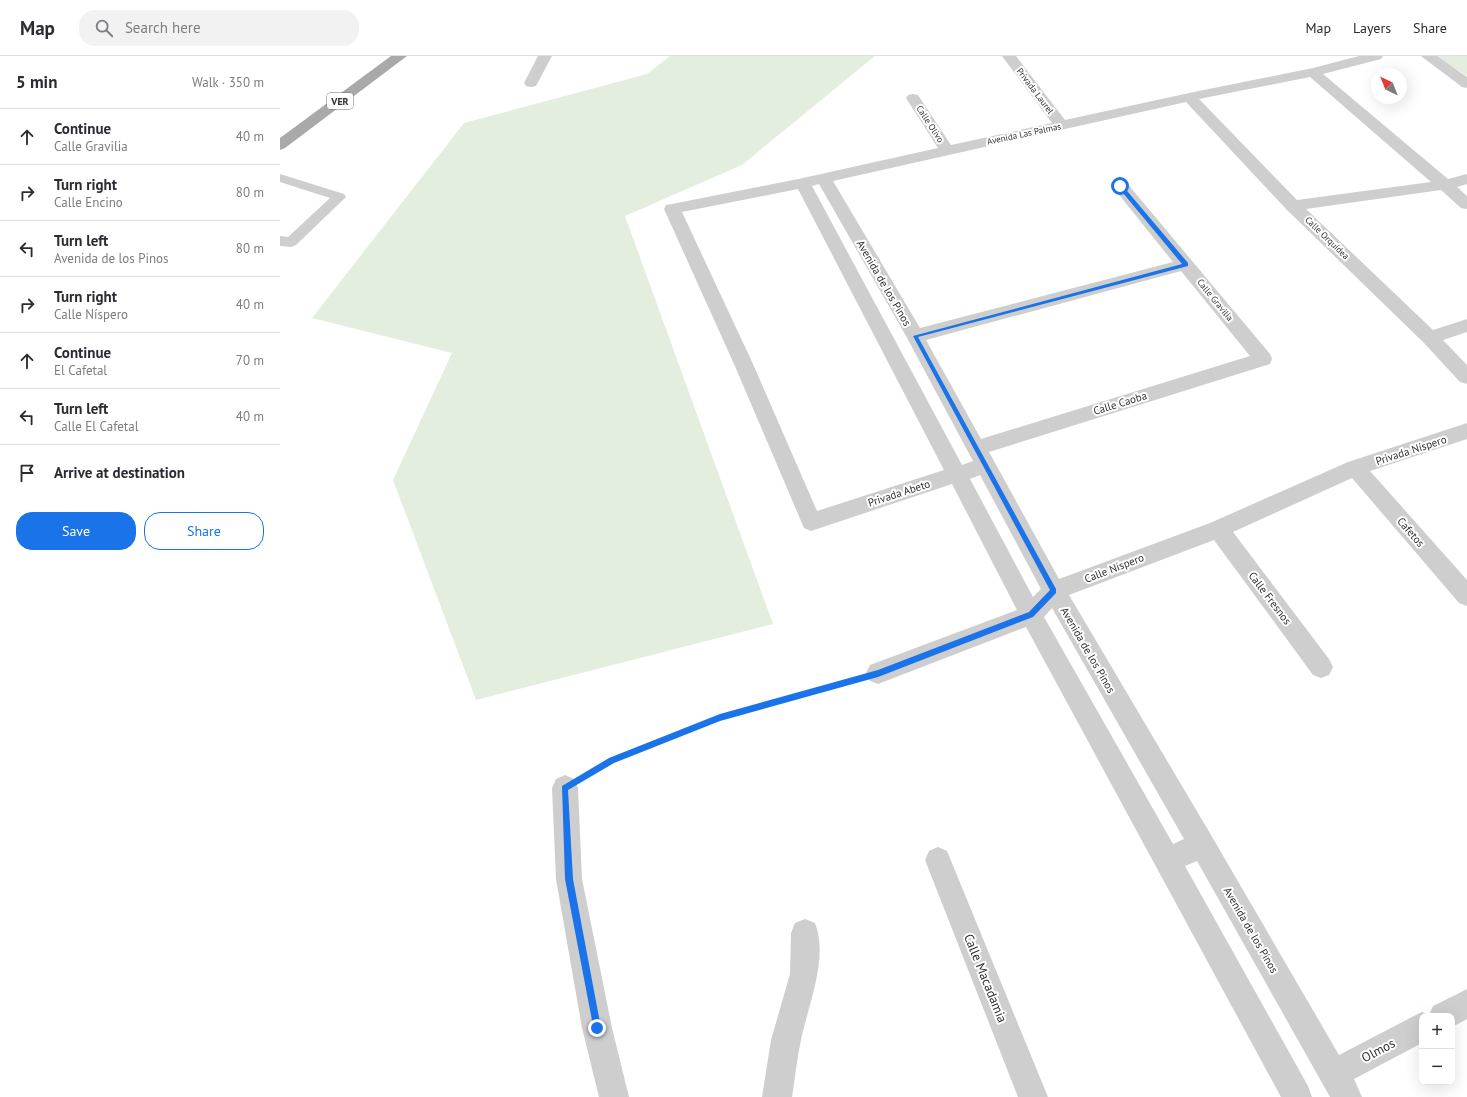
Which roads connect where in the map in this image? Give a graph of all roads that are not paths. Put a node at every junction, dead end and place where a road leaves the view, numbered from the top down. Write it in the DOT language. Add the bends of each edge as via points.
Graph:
graph roads {
  1 [pos="400,56"];
  2 [pos="545,56"];
  3 [pos="1009,56"];
  4 [pos="1376,56"];
  5 [pos="1428,56"];
  6 [pos="1313,72"];
  7 [pos="531,83"];
  8 [pos="1467,84"];
  9 [pos="1188,97"];
  10 [pos="913,98"];
  11 [pos="1062,126"];
  12 [pos="280,145"];
  13 [pos="947,151"];
  14 [pos="280,178"];
  15 [pos="1467,179"];
  16 [pos="814,181"];
  17 [pos="1444,185"];
  18 [pos="1120,186"];
  19 [pos="1467,204"];
  20 [pos="1293,206"];
  21 [pos="280,241"];
  22 [pos="1186,264"];
  23 [pos="1467,326"];
  24 [pos="915,336"];
  25 [pos="1430,338"];
  26 [pos="1263,358"];
  27 [pos="1467,377"];
  28 [pos="1467,431"];
  29 [pos="982,457"];
  30 [pos="1355,468"];
  31 [pos="958,473"];
  32 [pos="811,522"];
  33 [pos="1218,529"];
  34 [pos="1054,591"];
  35 [pos="1467,596"];
  36 [pos="1031,614"];
  37 [pos="1321,667"];
  38 [pos="878,673"];
  39 [pos="565,788"];
  40 [pos="1202,844"];
  41 [pos="938,860"];
  42 [pos="1168,860"];
  43 [pos="804,933"];
  44 [pos="1467,1003"];
  45 [pos="1449,1013"];
  46 [pos="1419,1029"];
  47 [pos="1340,1085"];
  48 [pos="614,1097"];
  49 [pos="776,1097"];
  50 [pos="1033,1097"];
  51 [pos="1296,1097"];
  1 -- 12 [label="main road, VER"];
  2 -- 7 [label="street"];
  3 -- 11 [label="street, Privada Laurel"];
  4 -- 6 [label="street, Avenida Las Palmas"];
  5 -- 8 [label="street"];
  6 -- 9 [label="street, Avenida Las Palmas"];
  6 -- 17 [label="street"];
  9 -- 11 [label="street, Avenida Las Palmas"];
  9 -- 20 [label="street, Calle Orquídea"];
  10 -- 13 [label="street, Calle Olivo"];
  11 -- 13 [label="street, Avenida Las Palmas"];
  13 -- 16 [label="street, Avenida Las Palmas"];
  14 -- 21 [label="lane" via="339,197 291,242"];
  15 -- 17 [label="street"];
  16 -- 24 [label="street, Avenida de los Pinos"];
  16 -- 31 [label="street, Avenida de los Pinos"];
  16 -- 32 [label="street, Avenida Las Palmas" via="672,208 754,386"];
  17 -- 19 [label="street"];
  17 -- 20 [label="street"];
  18 -- 22 [label="street, Calle Gravilia"];
  20 -- 25 [label="street, Calle Orquídea"];
  22 -- 24 [label="street"];
  22 -- 26 [label="street, Calle Gravilia"];
  23 -- 25 [label="street"];
  24 -- 29 [label="street, Avenida de los Pinos"];
  25 -- 27 [label="street, Calle Orquídea"];
  26 -- 29 [label="street, Calle Caoba"];
  28 -- 30 [label="street, Privada Níspero"];
  29 -- 31 [label="street, Privada Abeto"];
  29 -- 34 [label="street, Avenida de los Pinos"];
  30 -- 33 [label="street, Calle Níspero"];
  30 -- 35 [label="street, Cafetos"];
  31 -- 32 [label="street, Privada Abeto"];
  31 -- 36 [label="street, Avenida de los Pinos"];
  33 -- 34 [label="street, Calle Níspero"];
  33 -- 37 [label="street, Calle Fresnos"];
  34 -- 36 [label="street, Calle Níspero"];
  34 -- 40 [label="street, Avenida de los Pinos"];
  36 -- 38 [label="street, Calle Níspero"];
  36 -- 42 [label="street, Avenida de los Pinos"];
  39 -- 48 [label="street" via="569,879 597,1028"];
  40 -- 42 [label="street"];
  40 -- 47 [label="street, Avenida de los Pinos"];
  41 -- 50 [label="street, Calle Macadamia"];
  42 -- 51 [label="street, Avenida de los Pinos"];
  43 -- 49 [label="street" via="804,974 786,1040"];
  44 -- 45 [label="street"];
  46 -- 47 [label="street, Olmos"];
}
